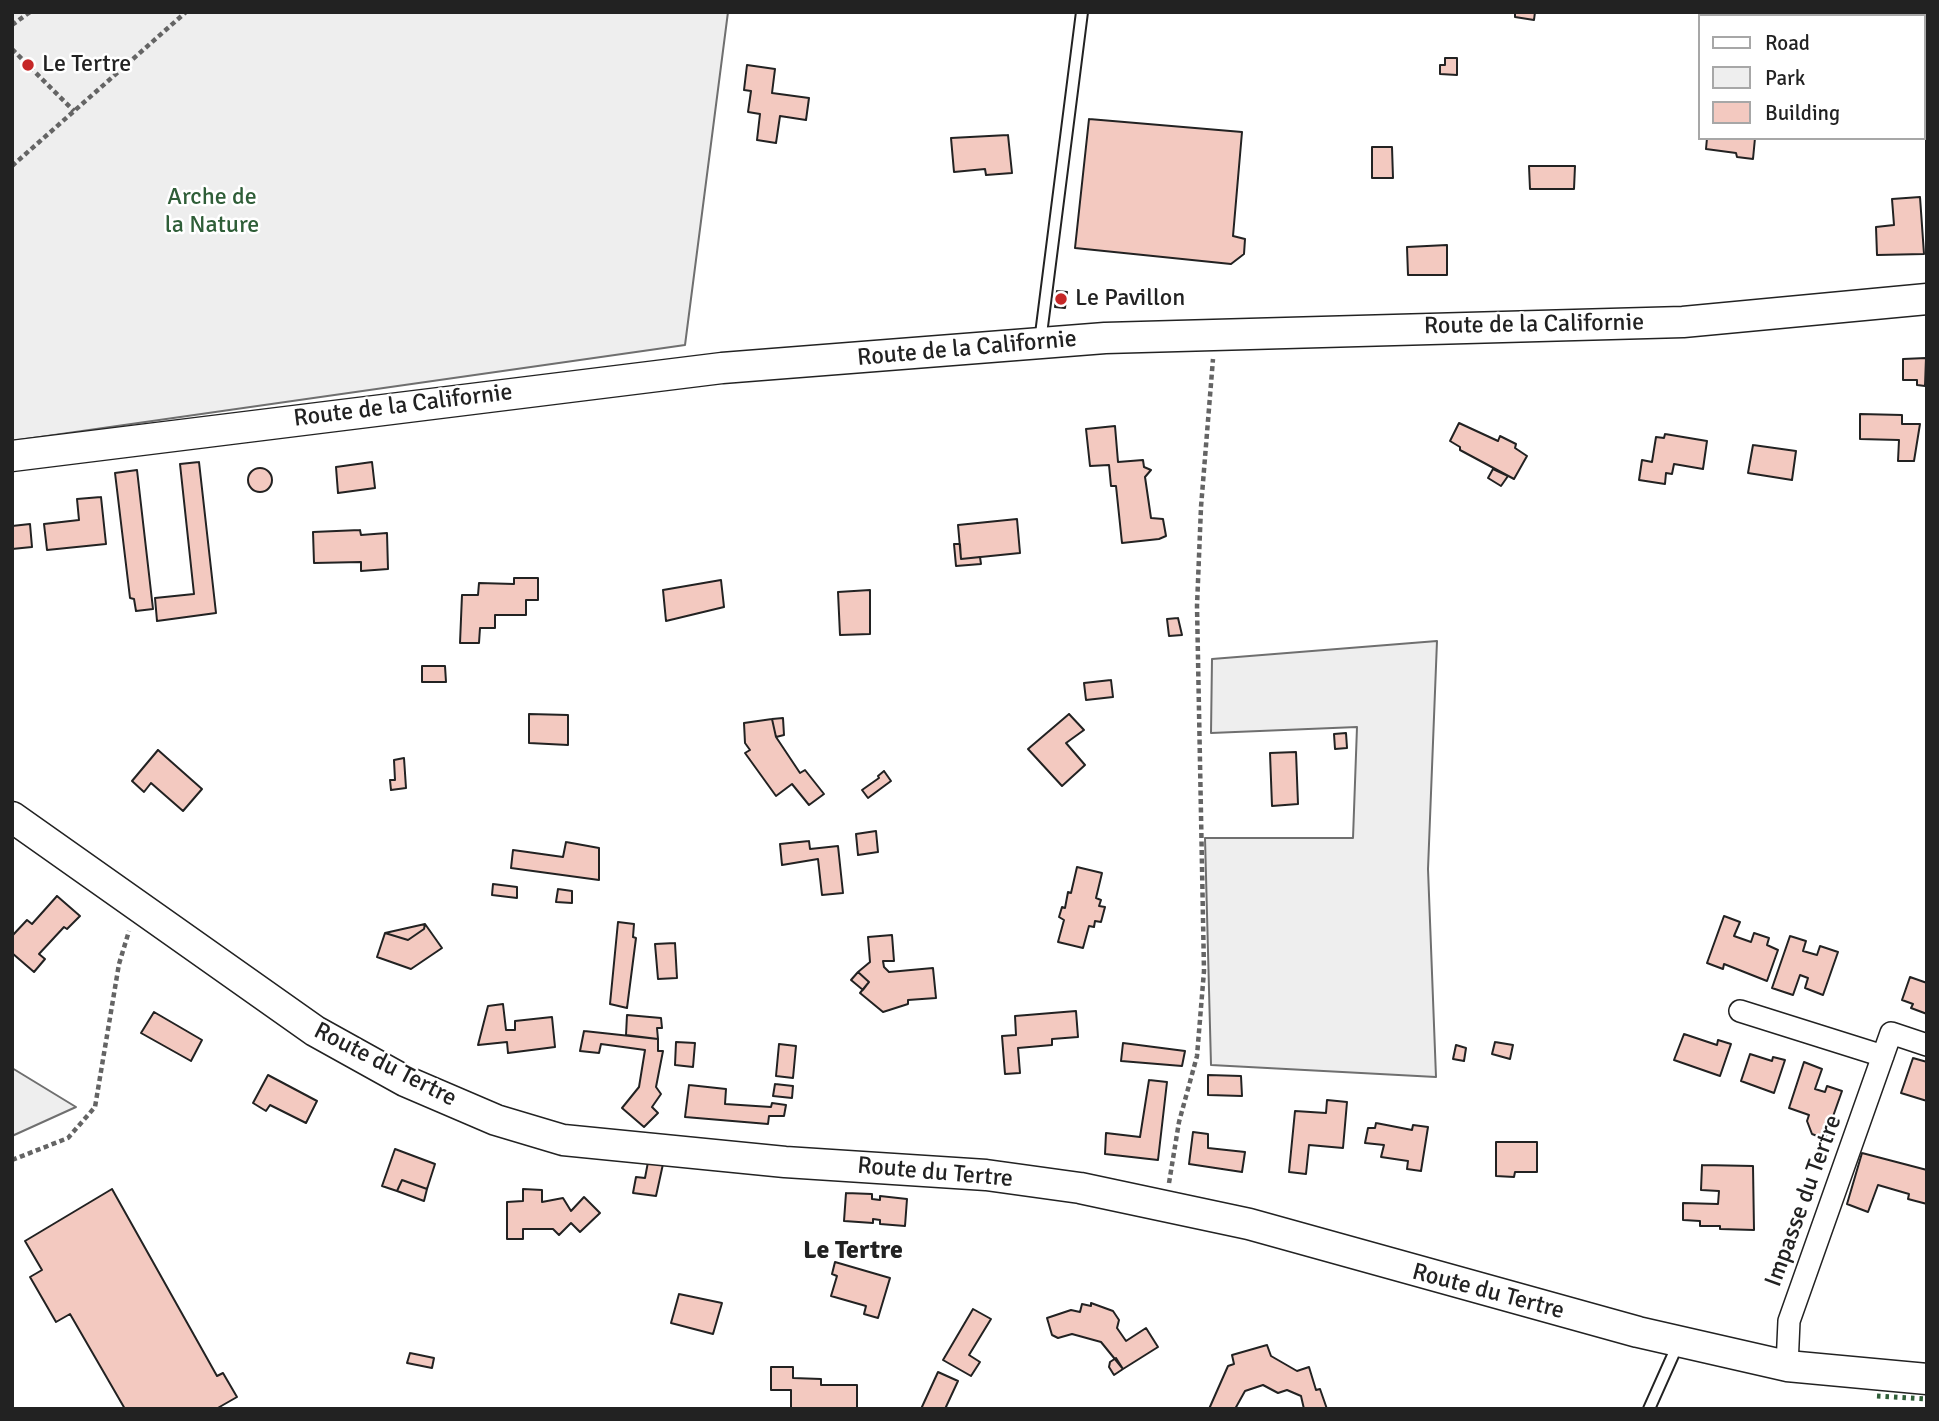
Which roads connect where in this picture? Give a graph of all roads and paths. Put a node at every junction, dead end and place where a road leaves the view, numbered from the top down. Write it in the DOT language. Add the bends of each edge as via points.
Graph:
graph roads {
  1 [pos="30,12"];
  2 [pos="186,12"];
  3 [pos="1082,12"];
  4 [pos="12,25"];
  5 [pos="12,49"];
  6 [pos="74,111"];
  7 [pos="12,166"];
  8 [pos="1927,299"];
  9 [pos="1215,334"];
  10 [pos="1040,344"];
  11 [pos="12,456"];
  12 [pos="12,817"];
  13 [pos="136,907"];
  14 [pos="1740,1011"];
  15 [pos="1927,1045"];
  16 [pos="1883,1056"];
  17 [pos="12,1160"];
  18 [pos="1166,1205"];
  19 [pos="1679,1342"];
  20 [pos="1787,1366"];
  21 [pos="1927,1378"];
  22 [pos="1649,1409"];
  1 -- 4 [label="path"];
  2 -- 6 [label="path"];
  3 -- 10 [label="lane"];
  5 -- 6 [label="path"];
  6 -- 7 [label="path"];
  8 -- 9 [label="street, Route de la Californie" via="1683,322"];
  9 -- 10 [label="street, Route de la Californie"];
  9 -- 18 [label="path" via="1197,606 1204,971 1197,1056 1179,1122"];
  10 -- 11 [label="street, Route de la Californie" via="709,370"];
  12 -- 13 [label="street, Route du Tertre"];
  13 -- 17 [label="path" via="119,964 95,1107 68,1138"];
  13 -- 18 [label="street, Route du Tertre" via="316,1031 405,1081 496,1120 563,1140 785,1162 986,1175"];
  14 -- 16 [label="street"];
  15 -- 16 [label="street, Impasse du Tertre" via="1891,1033"];
  16 -- 20 [label="street, Impasse du Tertre" via="1789,1321"];
  18 -- 19 [label="street, Route du Tertre"];
  19 -- 20 [label="street, Route du Tertre"];
  19 -- 22 [label="lane"];
  20 -- 21 [label="street, Route du Tertre"];
}
